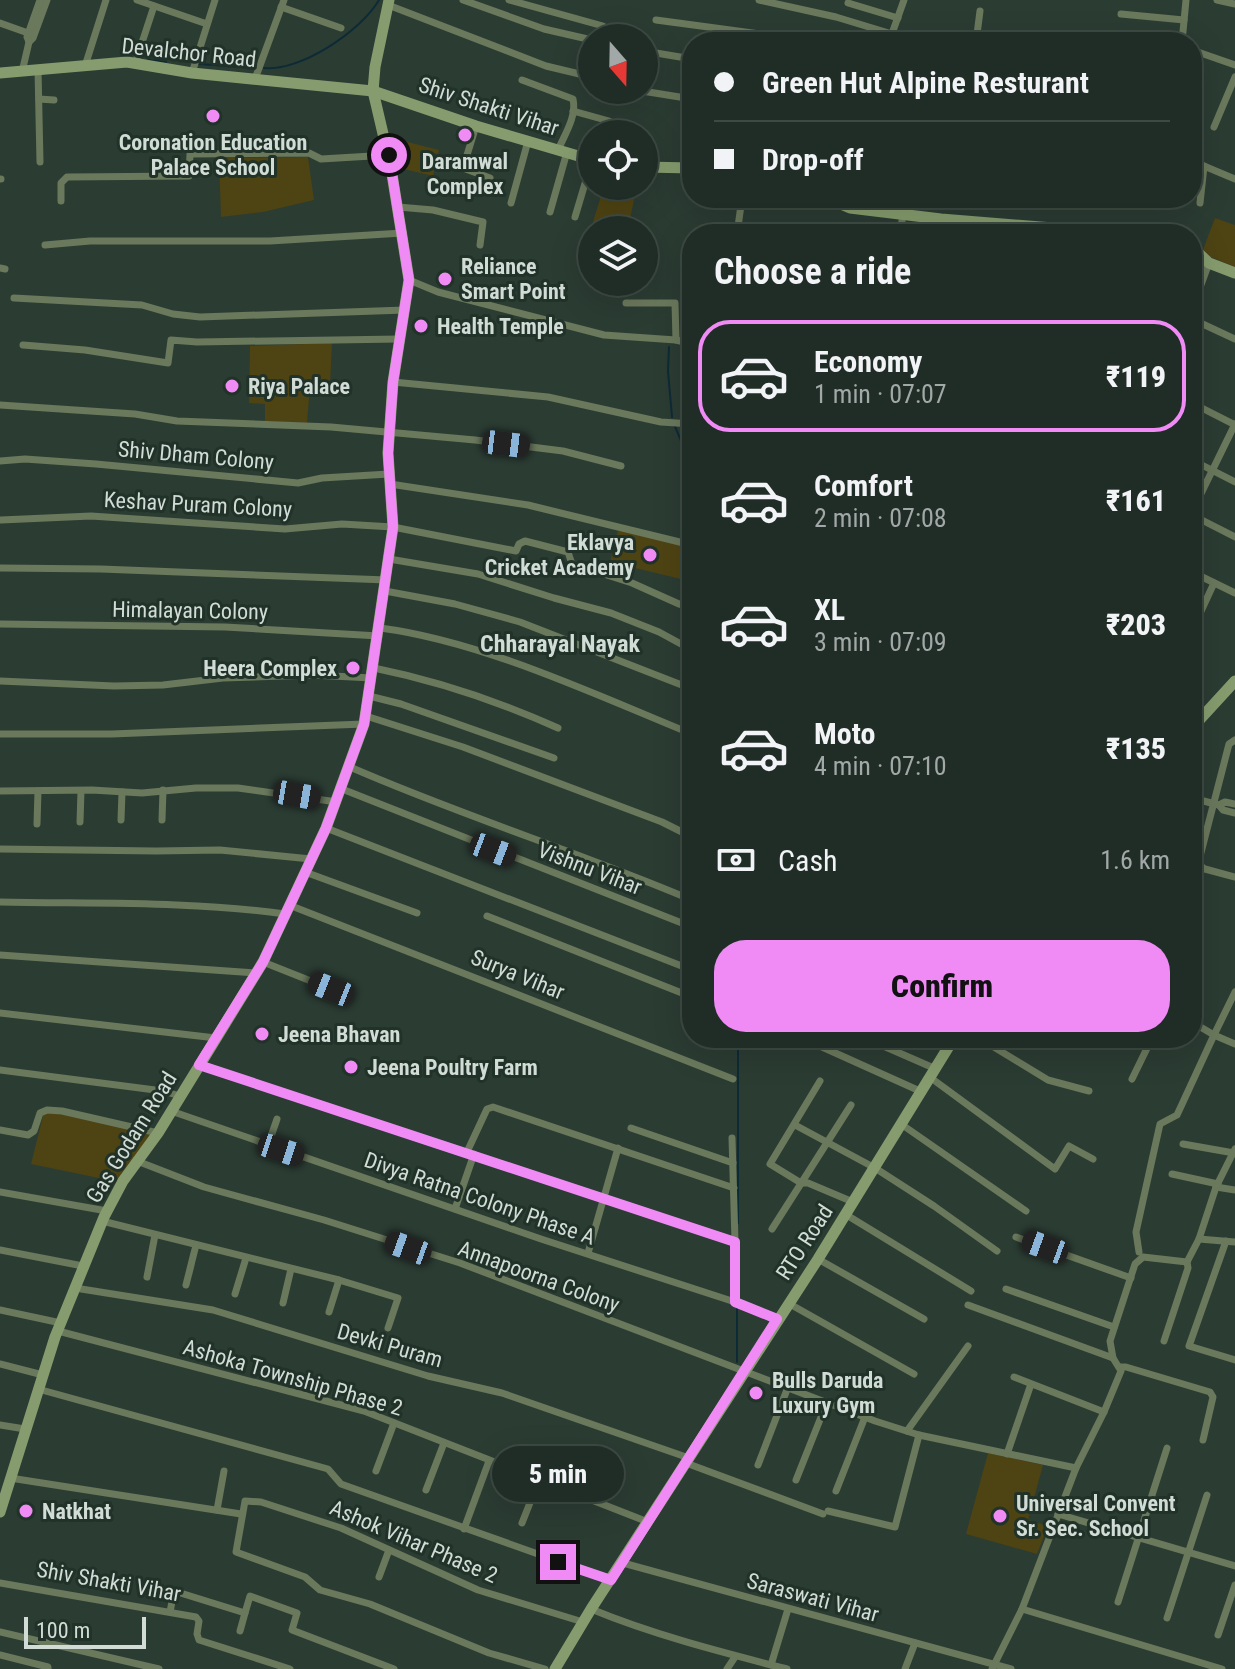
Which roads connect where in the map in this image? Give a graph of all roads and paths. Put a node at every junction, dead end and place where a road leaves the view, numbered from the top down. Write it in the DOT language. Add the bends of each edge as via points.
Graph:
graph roads {
  1 [pos="40,0"];
  2 [pos="47,0"];
  3 [pos="106,0"];
  4 [pos="137,0"];
  5 [pos="215,0"];
  6 [pos="463,0"];
  7 [pos="509,0"];
  8 [pos="759,0"];
  9 [pos="904,0"];
  10 [pos="1186,0"];
  11 [pos="1217,0"];
  12 [pos="389,2"];
  13 [pos="848,3"];
  14 [pos="282,4"];
  15 [pos="1235,4"];
  16 [pos="154,6"];
  17 [pos="980,11"];
  18 [pos="1121,14"];
  19 [pos="898,18"];
  20 [pos="656,20"];
  21 [pos="1184,20"];
  22 [pos="0,23"];
  23 [pos="207,24"];
  24 [pos="596,24"];
  25 [pos="341,28"];
  26 [pos="745,32"];
  27 [pos="875,32"];
  28 [pos="893,32"];
  29 [pos="977,32"];
  30 [pos="1183,32"];
  31 [pos="28,33"];
  32 [pos="578,36"];
  33 [pos="29,42"];
  34 [pos="658,53"];
  35 [pos="1202,53"];
  36 [pos="682,57"];
  37 [pos="135,64"];
  38 [pos="1235,65"];
  39 [pos="85,66"];
  40 [pos="22,72"];
  41 [pos="257,72"];
  42 [pos="0,73"];
  43 [pos="192,73"];
  44 [pos="38,74"];
  45 [pos="578,74"];
  46 [pos="1235,77"];
  47 [pos="522,80"];
  48 [pos="373,91"];
  49 [pos="658,94"];
  50 [pos="682,97"];
  51 [pos="39,99"];
  52 [pos="54,100"];
  53 [pos="573,111"];
  54 [pos="605,120"];
  55 [pos="476,126"];
  56 [pos="1214,127"];
  57 [pos="528,141"];
  58 [pos="563,151"];
  59 [pos="389,155"];
  60 [pos="578,156"];
  61 [pos="40,162"];
  62 [pos="1204,166"];
  63 [pos="658,167"];
  64 [pos="682,168"];
  65 [pos="490,178"];
  66 [pos="1235,179"];
  67 [pos="1202,184"];
  68 [pos="580,200"];
  69 [pos="61,201"];
  70 [pos="511,203"];
  71 [pos="398,207"];
  72 [pos="853,208"];
  73 [pos="550,212"];
  74 [pos="903,214"];
  75 [pos="575,217"];
  76 [pos="902,224"];
  77 [pos="1016,224"];
  78 [pos="403,233"];
  79 [pos="45,245"];
  80 [pos="480,245"];
  81 [pos="1202,256"];
  82 [pos="1209,263"];
  83 [pos="1235,273"];
  84 [pos="409,280"];
  85 [pos="1202,282"];
  86 [pos="14,298"];
  87 [pos="626,303"];
  88 [pos="405,310"];
  89 [pos="1202,324"];
  90 [pos="399,339"];
  91 [pos="1235,339"];
  92 [pos="676,340"];
  93 [pos="682,342"];
  94 [pos="23,345"];
  95 [pos="393,382"];
  96 [pos="0,405"];
  97 [pos="1202,408"];
  98 [pos="682,423"];
  99 [pos="1235,424"];
  100 [pos="390,433"];
  101 [pos="0,461"];
  102 [pos="1202,465"];
  103 [pos="621,466"];
  104 [pos="1213,471"];
  105 [pos="390,479"];
  106 [pos="1235,482"];
  107 [pos="1202,494"];
  108 [pos="1202,519"];
  109 [pos="1,520"];
  110 [pos="393,527"];
  111 [pos="1235,537"];
  112 [pos="682,543"];
  113 [pos="389,559"];
  114 [pos="0,568"];
  115 [pos="1202,577"];
  116 [pos="1214,583"];
  117 [pos="386,585"];
  118 [pos="1235,593"];
  119 [pos="682,605"];
  120 [pos="1202,609"];
  121 [pos="0,624"];
  122 [pos="379,632"];
  123 [pos="682,645"];
  124 [pos="373,673"];
  125 [pos="0,681"];
  126 [pos="682,685"];
  127 [pos="1233,687"];
  128 [pos="369,696"];
  129 [pos="1202,718"];
  130 [pos="365,720"];
  131 [pos="558,728"];
  132 [pos="682,730"];
  133 [pos="0,734"];
  134 [pos="1235,740"];
  135 [pos="554,758"];
  136 [pos="350,767"];
  137 [pos="342,789"];
  138 [pos="163,790"];
  139 [pos="0,791"];
  140 [pos="38,791"];
  141 [pos="81,791"];
  142 [pos="122,792"];
  143 [pos="1202,800"];
  144 [pos="337,802"];
  145 [pos="1216,804"];
  146 [pos="1235,804"];
  147 [pos="1235,813"];
  148 [pos="121,820"];
  149 [pos="162,820"];
  150 [pos="80,822"];
  151 [pos="37,824"];
  152 [pos="326,828"];
  153 [pos="682,832"];
  154 [pos="0,849"];
  155 [pos="1202,851"];
  156 [pos="311,859"];
  157 [pos="1202,868"];
  158 [pos="305,872"];
  159 [pos="1235,877"];
  160 [pos="682,896"];
  161 [pos="0,902"];
  162 [pos="287,910"];
  163 [pos="417,913"];
  164 [pos="487,916"];
  165 [pos="682,923"];
  166 [pos="0,955"];
  167 [pos="263,962"];
  168 [pos="682,966"];
  169 [pos="256,973"];
  170 [pos="331,989"];
  171 [pos="1235,992"];
  172 [pos="682,993"];
  173 [pos="0,1013"];
  174 [pos="1202,1028"];
  175 [pos="1214,1035"];
  176 [pos="216,1038"];
  177 [pos="1235,1044"];
  178 [pos="824,1048"];
  179 [pos="884,1048"];
  180 [pos="948,1048"];
  181 [pos="995,1048"];
  182 [pos="1147,1048"];
  183 [pos="199,1065"];
  184 [pos="0,1070"];
  185 [pos="934,1074"];
  186 [pos="733,1079"];
  187 [pos="1132,1079"];
  188 [pos="820,1081"];
  189 [pos="1089,1091"];
  190 [pos="922,1092"];
  191 [pos="180,1096"];
  192 [pos="851,1105"];
  193 [pos="171,1111"];
  194 [pos="277,1119"];
  195 [pos="901,1124"];
  196 [pos="795,1125"];
  197 [pos="631,1128"];
  198 [pos="0,1130"];
  199 [pos="158,1133"];
  200 [pos="732,1138"];
  201 [pos="826,1144"];
  202 [pos="1183,1144"];
  203 [pos="268,1145"];
  204 [pos="618,1148"];
  205 [pos="1234,1151"];
  206 [pos="471,1153"];
  207 [pos="1093,1159"];
  208 [pos="137,1161"];
  209 [pos="733,1163"];
  210 [pos="875,1168"];
  211 [pos="1172,1174"];
  212 [pos="801,1183"];
  213 [pos="1217,1186"];
  214 [pos="734,1188"];
  215 [pos="1235,1190"];
  216 [pos="0,1192"];
  217 [pos="604,1197"];
  218 [pos="853,1202"];
  219 [pos="455,1209"];
  220 [pos="1026,1211"];
  221 [pos="845,1214"];
  222 [pos="104,1216"];
  223 [pos="772,1229"];
  224 [pos="155,1235"];
  225 [pos="1016,1237"];
  226 [pos="1199,1239"];
  227 [pos="735,1242"];
  228 [pos="1230,1242"];
  229 [pos="196,1245"];
  230 [pos="0,1250"];
  231 [pos="997,1251"];
  232 [pos="1139,1252"];
  233 [pos="588,1253"];
  234 [pos="246,1258"];
  235 [pos="818,1259"];
  236 [pos="1187,1262"];
  237 [pos="83,1266"];
  238 [pos="291,1269"];
  239 [pos="147,1277"];
  240 [pos="1131,1278"];
  241 [pos="339,1280"];
  242 [pos="186,1285"];
  243 [pos="75,1288"];
  244 [pos="1006,1289"];
  245 [pos="971,1291"];
  246 [pos="235,1294"];
  247 [pos="735,1302"];
  248 [pos="283,1303"];
  249 [pos="788,1303"];
  250 [pos="968,1305"];
  251 [pos="0,1310"];
  252 [pos="329,1312"];
  253 [pos="777,1319"];
  254 [pos="924,1319"];
  255 [pos="60,1327"];
  256 [pos="1114,1327"];
  257 [pos="388,1328"];
  258 [pos="1164,1341"];
  259 [pos="968,1346"];
  260 [pos="1113,1358"];
  261 [pos="1235,1360"];
  262 [pos="0,1364"];
  263 [pos="1120,1367"];
  264 [pos="744,1370"];
  265 [pos="914,1374"];
  266 [pos="43,1375"];
  267 [pos="1014,1377"];
  268 [pos="1031,1384"];
  269 [pos="788,1387"];
  270 [pos="38,1389"];
  271 [pos="827,1402"];
  272 [pos="1104,1412"];
  273 [pos="865,1417"];
  274 [pos="394,1423"];
  275 [pos="0,1425"];
  276 [pos="25,1429"];
  277 [pos="907,1431"];
  278 [pos="919,1435"];
  279 [pos="1203,1440"];
  280 [pos="444,1443"];
  281 [pos="1167,1448"];
  282 [pos="1007,1454"];
  283 [pos="489,1461"];
  284 [pos="688,1461"];
  285 [pos="758,1465"];
  286 [pos="1076,1468"];
  287 [pos="224,1471"];
  288 [pos="376,1471"];
  289 [pos="6,1480"];
  290 [pos="539,1480"];
  291 [pos="796,1480"];
  292 [pos="426,1490"];
  293 [pos="836,1491"];
  294 [pos="1207,1495"];
  295 [pos="217,1510"];
  296 [pos="0,1512"];
  297 [pos="241,1514"];
  298 [pos="1058,1514"];
  299 [pos="648,1522"];
  300 [pos="522,1523"];
  301 [pos="464,1529"];
  302 [pos="1140,1537"];
  303 [pos="389,1550"];
  304 [pos="1189,1552"];
  305 [pos="623,1563"];
  306 [pos="1235,1566"];
  307 [pos="379,1577"];
  308 [pos="611,1580"];
  309 [pos="0,1583"];
  310 [pos="1235,1585"];
  311 [pos="1118,1602"];
  312 [pos="591,1609"];
  313 [pos="788,1609"];
  314 [pos="1022,1609"];
  315 [pos="170,1612"];
  316 [pos="245,1613"];
  317 [pos="1167,1618"];
  318 [pos="583,1622"];
  319 [pos="240,1631"];
  320 [pos="0,1632"];
  321 [pos="1218,1635"];
  322 [pos="915,1643"];
  323 [pos="0,1655"];
  324 [pos="735,1657"];
  325 [pos="771,1665"];
  326 [pos="993,1667"];
  327 [pos="48,1669"];
  328 [pos="159,1669"];
  329 [pos="290,1669"];
  330 [pos="394,1669"];
  331 [pos="545,1669"];
  332 [pos="555,1669"];
  333 [pos="727,1669"];
  334 [pos="787,1669"];
  335 [pos="905,1669"];
  336 [pos="1011,1669"];
  337 [pos="1222,1669"];
  1 -- 31 [label="street"];
  2 -- 33 [label="street"];
  3 -- 39 [label="street"];
  4 -- 16 [label="street"];
  5 -- 23 [label="street"];
  6 -- 32 [label="street"];
  7 -- 24 [label="street"];
  8 -- 27 [label="street" via="836,17"];
  9 -- 19 [label="street"];
  10 -- 21 [label="street"];
  11 -- 15 [label="street"];
  12 -- 45 [label="street" via="546,66"];
  12 -- 48 [label="main road, Gas Godam Road"];
  13 -- 19 [label="street"];
  14 -- 25 [label="street"];
  14 -- 41 [label="street"];
  16 -- 23 [label="street"];
  16 -- 37 [label="street"];
  17 -- 29 [label="street"];
  18 -- 21 [label="street"];
  19 -- 28 [label="street"];
  20 -- 26 [label="street"];
  21 -- 30 [label="street"];
  22 -- 31 [label="street"];
  23 -- 43 [label="street"];
  31 -- 33 [label="street"];
  33 -- 40 [label="street"];
  34 -- 36 [label="street"];
  35 -- 38 [label="street"];
  37 -- 39 [label="main road, Devalchor Road"];
  37 -- 43 [label="main road, Devalchor Road"];
  39 -- 44 [label="main road, Devalchor Road"];
  40 -- 42 [label="main road, Devalchor Road"];
  40 -- 44 [label="main road, Devalchor Road"];
  41 -- 43 [label="main road, Devalchor Road"];
  41 -- 48 [label="main road, Devalchor Road"];
  44 -- 51 [label="street"];
  46 -- 56 [label="street"];
  47 -- 53 [label="street" via="573,99"];
  48 -- 55 [label="main road, Shiv Shakti Vihar"];
  48 -- 59 [label="main road, Gas Godam Road"];
  49 -- 50 [label="street"];
  51 -- 52 [label="street"];
  51 -- 61 [label="street"];
  53 -- 54 [label="street"];
  53 -- 58 [label="street"];
  55 -- 57 [label="main road, Shiv Shakti Vihar"];
  55 -- 65 [label="street" via="463,168"];
  57 -- 58 [label="main road, Shiv Shakti Vihar"];
  57 -- 70 [label="street"];
  58 -- 60 [label="main road, Shiv Shakti Vihar"];
  58 -- 73 [label="street"];
  59 -- 69 [label="street" via="321,159 309,153 190,154 189,176 67,177 61,183"];
  59 -- 71 [label="main road, Gas Godam Road"];
  62 -- 66 [label="street"];
  62 -- 67 [label="street"];
  63 -- 64 [label="main road"];
  68 -- 75 [label="street"];
  71 -- 78 [label="main road, Gas Godam Road"];
  71 -- 80 [label="street" via="483,222"];
  72 -- 74 [label="main road"];
  74 -- 76 [label="street"];
  74 -- 77 [label="main road"];
  78 -- 79 [label="street"];
  78 -- 84 [label="main road, Gas Godam Road"];
  81 -- 82 [label="main road"];
  82 -- 83 [label="main road"];
  82 -- 85 [label="street"];
  84 -- 88 [label="main road, Gas Godam Road"];
  84 -- 92 [label="street" via="604,335"];
  86 -- 88 [label="street" via="142,305 200,317"];
  87 -- 92 [label="street" via="675,303"];
  88 -- 90 [label="main road, Gas Godam Road"];
  89 -- 91 [label="street"];
  90 -- 94 [label="street" via="171,340 168,363"];
  90 -- 95 [label="main road, Gas Godam Road"];
  92 -- 93 [label="street"];
  95 -- 98 [label="street" via="548,397"];
  95 -- 100 [label="main road, Gas Godam Road"];
  96 -- 100 [label="street"];
  97 -- 99 [label="street"];
  99 -- 104 [label="street"];
  100 -- 103 [label="street" via="563,451"];
  100 -- 105 [label="main road, Gas Godam Road"];
  101 -- 105 [label="street, Shiv Dham Colony" via="96,464 298,483"];
  102 -- 104 [label="street"];
  104 -- 106 [label="street"];
  104 -- 107 [label="street"];
  105 -- 110 [label="main road, Gas Godam Road"];
  105 -- 112 [label="street, Shiv Dham Colony"];
  108 -- 111 [label="street"];
  109 -- 110 [label="street, Keshav Puram Colony" via="91,516 285,529"];
  110 -- 113 [label="main road, Gas Godam Road"];
  110 -- 119 [label="street, Keshav Puram Colony" via="516,551 525,541 568,552 572,564"];
  113 -- 117 [label="main road, Gas Godam Road"];
  113 -- 123 [label="street" via="478,574 611,613"];
  114 -- 117 [label="street"];
  115 -- 116 [label="street"];
  116 -- 118 [label="street"];
  116 -- 120 [label="street"];
  117 -- 122 [label="main road, Gas Godam Road"];
  117 -- 126 [label="street" via="520,622"];
  121 -- 122 [label="street, Himalayan Colony"];
  122 -- 124 [label="main road, Gas Godam Road"];
  122 -- 132 [label="street, Himalayan Colony" via="405,631 475,651"];
  124 -- 125 [label="street" via="163,685"];
  124 -- 128 [label="main road, Gas Godam Road"];
  124 -- 131 [label="street" via="458,688"];
  127 -- 129 [label="main road"];
  128 -- 130 [label="main road, Gas Godam Road"];
  128 -- 135 [label="street"];
  130 -- 133 [label="street" via="112,734"];
  130 -- 136 [label="main road, Gas Godam Road"];
  130 -- 153 [label="street" via="449,742"];
  134 -- 145 [label="street" via="1229,744"];
  136 -- 137 [label="main road, Gas Godam Road"];
  136 -- 160 [label="street"];
  137 -- 144 [label="main road, Gas Godam Road"];
  137 -- 165 [label="street, Vishnu Vihar"];
  138 -- 142 [label="street"];
  138 -- 144 [label="street" via="238,788"];
  138 -- 149 [label="street"];
  139 -- 140 [label="street"];
  140 -- 141 [label="street"];
  140 -- 151 [label="street"];
  141 -- 142 [label="street"];
  141 -- 150 [label="street"];
  142 -- 148 [label="street"];
  143 -- 145 [label="street"];
  144 -- 152 [label="main road, Gas Godam Road"];
  145 -- 146 [label="street"];
  145 -- 147 [label="street"];
  145 -- 155 [label="street"];
  152 -- 156 [label="main road, Gas Godam Road"];
  152 -- 168 [label="street"];
  154 -- 156 [label="street" via="220,850"];
  156 -- 158 [label="main road, Gas Godam Road"];
  157 -- 159 [label="street"];
  158 -- 162 [label="main road, Gas Godam Road"];
  158 -- 163 [label="street"];
  161 -- 162 [label="street, Surya Vihar"];
  162 -- 167 [label="main road, Gas Godam Road"];
  162 -- 186 [label="street, Surya Vihar"];
  164 -- 172 [label="street"];
  166 -- 169 [label="street"];
  167 -- 169 [label="main road, Gas Godam Road"];
  167 -- 170 [label="street"];
  169 -- 176 [label="main road, Gas Godam Road"];
  171 -- 175 [label="street"];
  173 -- 176 [label="street"];
  174 -- 175 [label="street"];
  175 -- 177 [label="street"];
  175 -- 232 [label="street" via="1177,1115 1160,1124 1136,1232"];
  176 -- 183 [label="main road, Gas Godam Road"];
  178 -- 190 [label="street"];
  179 -- 185 [label="street"];
  180 -- 185 [label="main road, RTO Road"];
  181 -- 189 [label="street" via="1048,1080"];
  182 -- 187 [label="street"];
  183 -- 191 [label="main road, Gas Godam Road"];
  183 -- 206 [label="street"];
  184 -- 191 [label="street"];
  185 -- 190 [label="main road, RTO Road"];
  185 -- 207 [label="street" via="1055,1169 1069,1146"];
  188 -- 196 [label="street"];
  190 -- 195 [label="main road, RTO Road"];
  191 -- 193 [label="main road, Gas Godam Road"];
  192 -- 201 [label="street"];
  193 -- 199 [label="main road, Gas Godam Road"];
  193 -- 203 [label="street, Divya Ratna Colony Phase A"];
  194 -- 203 [label="street"];
  195 -- 210 [label="main road, RTO Road"];
  195 -- 220 [label="street"];
  196 -- 201 [label="street"];
  196 -- 212 [label="street" via="770,1164"];
  197 -- 209 [label="street"];
  198 -- 199 [label="street" via="28,1135 47,1110"];
  199 -- 208 [label="main road, Gas Godam Road"];
  200 -- 209 [label="street"];
  201 -- 210 [label="street"];
  201 -- 212 [label="street"];
  202 -- 205 [label="street"];
  203 -- 219 [label="street, Divya Ratna Colony Phase A"];
  204 -- 206 [label="street" via="489,1107"];
  204 -- 214 [label="street"];
  204 -- 217 [label="street"];
  205 -- 213 [label="street"];
  206 -- 217 [label="street"];
  206 -- 219 [label="street"];
  208 -- 222 [label="main road, Gas Godam Road"];
  208 -- 264 [label="street, Annapoorna Colony" via="204,1187 460,1263"];
  209 -- 214 [label="street"];
  210 -- 218 [label="main road, RTO Road"];
  210 -- 231 [label="street"];
  211 -- 213 [label="street"];
  212 -- 218 [label="street"];
  212 -- 223 [label="street"];
  213 -- 215 [label="street"];
  213 -- 226 [label="street"];
  214 -- 227 [label="street"];
  216 -- 222 [label="street"];
  217 -- 227 [label="street"];
  217 -- 233 [label="street"];
  218 -- 221 [label="main road, RTO Road"];
  219 -- 233 [label="street, Divya Ratna Colony Phase A"];
  221 -- 235 [label="main road, RTO Road"];
  221 -- 245 [label="street"];
  222 -- 224 [label="street"];
  222 -- 237 [label="main road, Gas Godam Road"];
  224 -- 229 [label="street"];
  224 -- 239 [label="street"];
  225 -- 240 [label="street"];
  226 -- 228 [label="street"];
  226 -- 236 [label="street"];
  227 -- 247 [label="street"];
  228 -- 261 [label="street" via="1189,1346"];
  229 -- 234 [label="street"];
  229 -- 242 [label="street"];
  230 -- 237 [label="street"];
  233 -- 247 [label="street, Divya Ratna Colony Phase A"];
  234 -- 238 [label="street"];
  234 -- 246 [label="street"];
  235 -- 249 [label="main road, RTO Road"];
  235 -- 254 [label="street"];
  236 -- 240 [label="street" via="1143,1257"];
  236 -- 258 [label="street"];
  237 -- 243 [label="main road, Gas Godam Road"];
  238 -- 241 [label="street"];
  238 -- 248 [label="street"];
  240 -- 256 [label="street"];
  241 -- 252 [label="street"];
  241 -- 257 [label="street" via="398,1298"];
  243 -- 255 [label="main road, Gas Godam Road"];
  243 -- 284 [label="street, Devki Puram" via="213,1310 428,1376 502,1393"];
  244 -- 256 [label="street"];
  247 -- 253 [label="street, Divya Ratna Colony Phase A"];
  249 -- 253 [label="main road, RTO Road"];
  249 -- 265 [label="street"];
  250 -- 260 [label="street"];
  251 -- 255 [label="street, Ashoka Township Phase 2"];
  253 -- 264 [label="main road, RTO Road"];
  255 -- 266 [label="main road, Gas Godam Road"];
  255 -- 274 [label="street, Ashoka Township Phase 2"];
  256 -- 260 [label="street"];
  259 -- 277 [label="street"];
  260 -- 263 [label="street"];
  262 -- 266 [label="street"];
  263 -- 272 [label="street"];
  263 -- 279 [label="street" via="1210,1392"];
  264 -- 269 [label="street, Annapoorna Colony"];
  264 -- 284 [label="main road, RTO Road"];
  266 -- 270 [label="main road, Gas Godam Road"];
  267 -- 268 [label="street"];
  268 -- 272 [label="street"];
  268 -- 282 [label="street"];
  269 -- 271 [label="street, Annapoorna Colony"];
  269 -- 285 [label="street"];
  270 -- 276 [label="main road, Gas Godam Road"];
  270 -- 301 [label="street" via="328,1469 341,1484"];
  271 -- 273 [label="street, Annapoorna Colony"];
  271 -- 291 [label="street"];
  272 -- 286 [label="street"];
  273 -- 277 [label="street, Annapoorna Colony"];
  273 -- 293 [label="street"];
  274 -- 280 [label="street, Ashoka Township Phase 2"];
  274 -- 288 [label="street"];
  275 -- 276 [label="street"];
  276 -- 289 [label="main road, Gas Godam Road"];
  277 -- 278 [label="street, Annapoorna Colony"];
  278 -- 282 [label="street, Annapoorna Colony"];
  278 -- 284 [label="street" via="895,1527 825,1512"];
  280 -- 283 [label="street, Ashoka Township Phase 2"];
  280 -- 292 [label="street"];
  281 -- 302 [label="street"];
  282 -- 286 [label="street, Annapoorna Colony"];
  283 -- 290 [label="street, Ashoka Township Phase 2"];
  283 -- 301 [label="street"];
  284 -- 299 [label="main road, RTO Road"];
  286 -- 298 [label="street"];
  287 -- 295 [label="street"];
  289 -- 295 [label="street"];
  289 -- 296 [label="main road, Gas Godam Road"];
  290 -- 299 [label="street, Ashoka Township Phase 2"];
  290 -- 300 [label="street"];
  294 -- 304 [label="street"];
  295 -- 297 [label="street"];
  297 -- 303 [label="street, Ashok Vihar Phase 2" via="245,1499 261,1502"];
  297 -- 331 [label="street" via="236,1552 305,1577 320,1590"];
  298 -- 302 [label="street"];
  298 -- 314 [label="street"];
  299 -- 305 [label="main road, RTO Road"];
  301 -- 308 [label="street"];
  302 -- 304 [label="street"];
  302 -- 311 [label="street"];
  303 -- 307 [label="street"];
  303 -- 318 [label="street, Ashok Vihar Phase 2" via="478,1590"];
  304 -- 306 [label="street"];
  304 -- 317 [label="street"];
  305 -- 308 [label="main road, RTO Road"];
  305 -- 313 [label="street, Saraswati Vihar"];
  308 -- 312 [label="main road, RTO Road"];
  309 -- 315 [label="street, Shiv Shakti Vihar"];
  310 -- 321 [label="street"];
  312 -- 318 [label="main road, RTO Road"];
  312 -- 324 [label="street"];
  313 -- 322 [label="street, Saraswati Vihar"];
  313 -- 325 [label="street"];
  314 -- 326 [label="street"];
  314 -- 337 [label="street"];
  315 -- 316 [label="street" via="175,1591"];
  315 -- 329 [label="street, Shiv Shakti Vihar" via="196,1617 199,1640"];
  316 -- 319 [label="street"];
  316 -- 330 [label="street" via="250,1596 297,1613 292,1630"];
  318 -- 332 [label="main road, RTO Road"];
  320 -- 328 [label="street"];
  322 -- 326 [label="street, Saraswati Vihar"];
  322 -- 335 [label="street"];
  323 -- 327 [label="street"];
  324 -- 325 [label="street"];
  324 -- 333 [label="street"];
  325 -- 334 [label="street"];
  326 -- 336 [label="street, Saraswati Vihar"];
}
